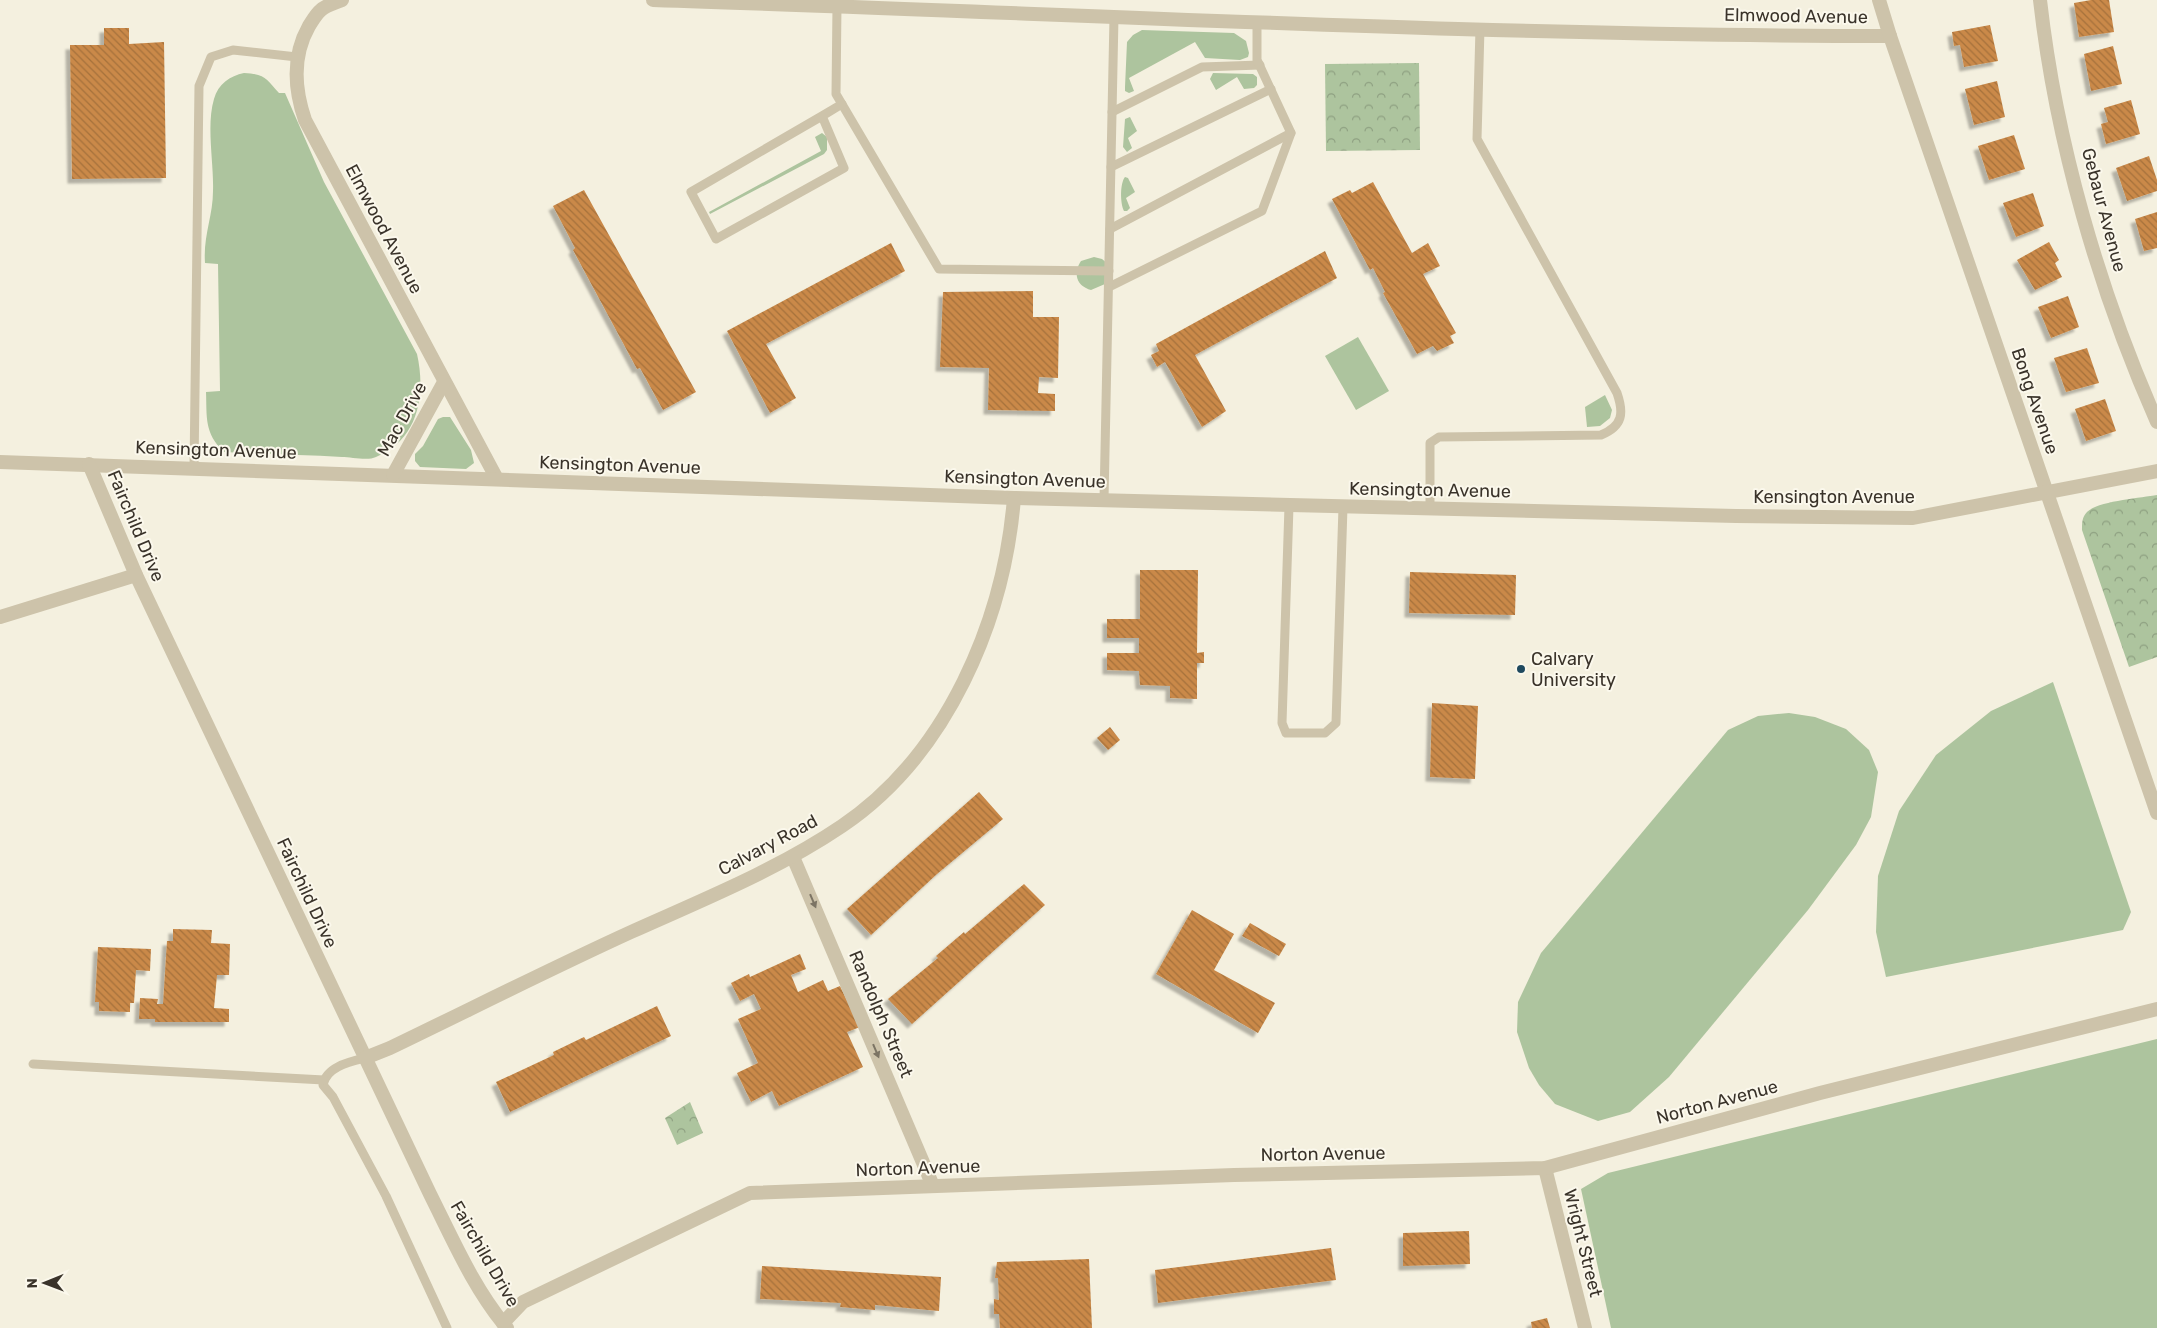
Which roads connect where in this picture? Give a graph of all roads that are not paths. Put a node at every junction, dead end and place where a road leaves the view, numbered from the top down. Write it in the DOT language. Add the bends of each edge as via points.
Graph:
graph roads {
  1 [pos="342,0"];
  2 [pos="653,0"];
  3 [pos="1879,0"];
  4 [pos="2040,0"];
  5 [pos="837,6"];
  6 [pos="1114,17"];
  7 [pos="1257,22"];
  8 [pos="1480,28"];
  9 [pos="1890,36"];
  10 [pos="297,57"];
  11 [pos="1260,65"];
  12 [pos="1271,89"];
  13 [pos="842,104"];
  14 [pos="1112,112"];
  15 [pos="822,116"];
  16 [pos="1291,133"];
  17 [pos="1111,167"];
  18 [pos="1110,229"];
  19 [pos="1109,271"];
  20 [pos="1109,287"];
  21 [pos="444,382"];
  22 [pos="2157,422"];
  23 [pos="0,462"];
  24 [pos="90,464"];
  25 [pos="194,468"];
  26 [pos="2157,471"];
  27 [pos="393,475"];
  28 [pos="497,479"];
  29 [pos="2047,492"];
  30 [pos="1014,498"];
  31 [pos="1104,500"];
  32 [pos="1289,506"];
  33 [pos="1344,507"];
  34 [pos="1430,509"];
  35 [pos="136,574"];
  36 [pos="0,617"];
  37 [pos="2157,813"];
  38 [pos="793,857"];
  39 [pos="2157,1009"];
  40 [pos="365,1058"];
  41 [pos="33,1064"];
  42 [pos="324,1080"];
  43 [pos="1545,1168"];
  44 [pos="933,1186"];
  45 [pos="504,1326"];
  46 [pos="447,1328"];
  47 [pos="1585,1328"];
  1 -- 10 [label="street, Elmwood Avenue" via="315,16"];
  2 -- 5 [label="street, Elmwood Avenue"];
  3 -- 9 [label="street, Bong Avenue"];
  4 -- 22 [label="street, Gebaur Avenue" via="2054,90 2090,238 2121,332"];
  5 -- 6 [label="street, Elmwood Avenue"];
  5 -- 13 [label="lane" via="836,94"];
  6 -- 7 [label="street, Elmwood Avenue"];
  6 -- 14 [label="lane"];
  7 -- 8 [label="street, Elmwood Avenue"];
  7 -- 11 [label="lane"];
  8 -- 9 [label="street, Elmwood Avenue"];
  8 -- 34 [label="lane" via="1477,139 1617,393 1622,407 1621,417 1610,431 1601,435 1439,437 1430,443"];
  9 -- 29 [label="street, Bong Avenue"];
  10 -- 21 [label="street, Elmwood Avenue" via="298,99 305,120"];
  10 -- 25 [label="lane" via="233,50 211,58 199,86"];
  11 -- 12 [label="lane"];
  11 -- 14 [label="lane" via="1202,67"];
  12 -- 16 [label="lane"];
  12 -- 17 [label="lane"];
  13 -- 15 [label="lane"];
  13 -- 19 [label="lane" via="939,268"];
  14 -- 17 [label="lane"];
  15 -- 15 [label="lane" via="691,192 716,239 844,168"];
  16 -- 18 [label="lane"];
  16 -- 20 [label="lane" via="1262,211"];
  17 -- 18 [label="lane"];
  18 -- 19 [label="lane"];
  19 -- 20 [label="lane"];
  20 -- 31 [label="lane"];
  21 -- 27 [label="street, Mac Drive"];
  21 -- 28 [label="street, Elmwood Avenue"];
  23 -- 24 [label="street, Kensington Avenue"];
  24 -- 25 [label="street, Kensington Avenue"];
  24 -- 35 [label="street, Fairchild Drive"];
  25 -- 27 [label="street, Kensington Avenue"];
  26 -- 29 [label="street, Kensington Avenue"];
  27 -- 28 [label="street, Kensington Avenue"];
  28 -- 30 [label="street, Kensington Avenue"];
  29 -- 34 [label="street, Kensington Avenue" via="1913,518"];
  29 -- 37 [label="street, Bong Avenue"];
  30 -- 31 [label="street, Kensington Avenue"];
  30 -- 38 [label="street, Calvary Road" via="1012,528 985,635 948,711 921,750 879,797 843,826"];
  31 -- 32 [label="street, Kensington Avenue"];
  32 -- 33 [label="street, Kensington Avenue"];
  32 -- 33 [label="lane" via="1282,723 1286,733 1325,733 1336,723"];
  33 -- 34 [label="street, Kensington Avenue"];
  35 -- 36 [label="street"];
  35 -- 40 [label="street, Fairchild Drive"];
  38 -- 40 [label="street, Calvary Road"];
  38 -- 44 [label="street, Randolph Street, one-way"];
  39 -- 43 [label="street, Norton Avenue" via="1820,1093"];
  40 -- 42 [label="lane" via="334,1068"];
  40 -- 45 [label="street, Fairchild Drive" via="456,1246"];
  41 -- 42 [label="lane"];
  42 -- 46 [label="lane" via="323,1086 333,1097 386,1196"];
  43 -- 44 [label="street, Norton Avenue"];
  43 -- 47 [label="street, Wright Street"];
  44 -- 45 [label="street, Norton Avenue" via="750,1193 523,1302"];
}
